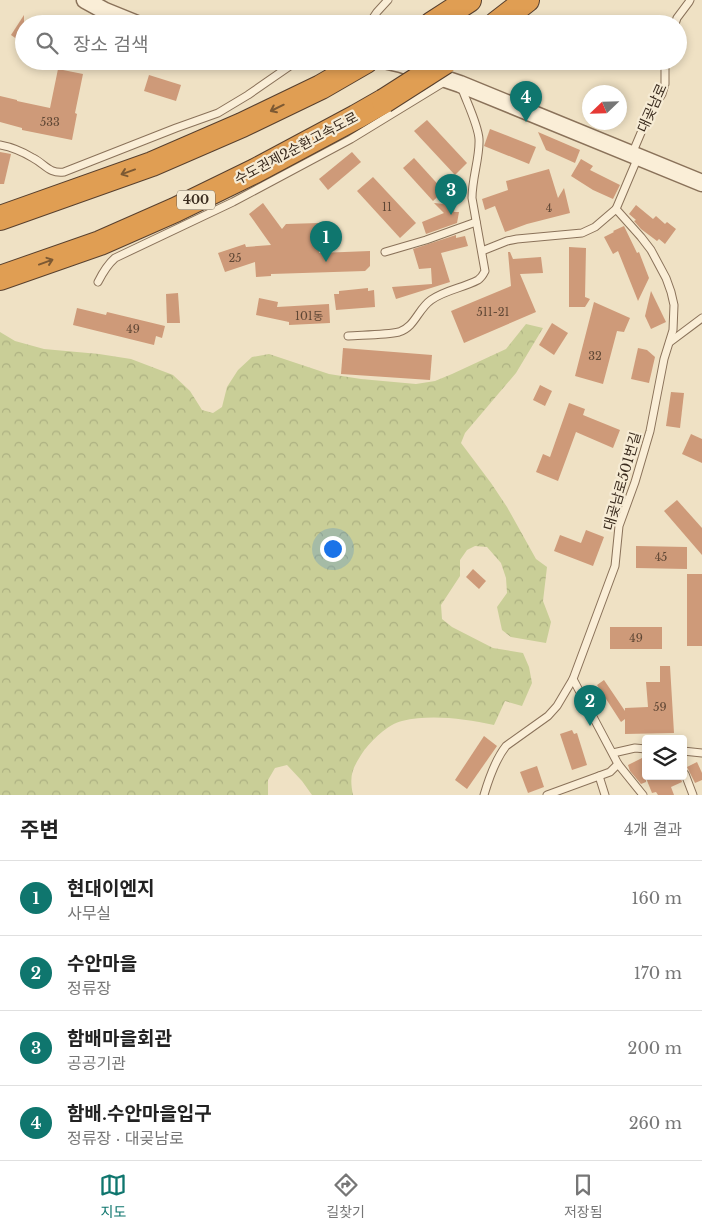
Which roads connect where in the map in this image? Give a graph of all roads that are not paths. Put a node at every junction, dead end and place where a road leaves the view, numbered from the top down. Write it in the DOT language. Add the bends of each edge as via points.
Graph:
graph roads {
  1 [pos="85,0"];
  2 [pos="388,0"];
  3 [pos="469,0"];
  4 [pos="527,0"];
  5 [pos="690,0"];
  6 [pos="115,15"];
  7 [pos="375,15"];
  8 [pos="446,15"];
  9 [pos="508,15"];
  10 [pos="679,15"];
  11 [pos="284,70"];
  12 [pos="350,70"];
  13 [pos="665,70"];
  14 [pos="450,72"];
  15 [pos="0,145"];
  16 [pos="635,156"];
  17 [pos="702,183"];
  18 [pos="616,209"];
  19 [pos="0,218"];
  20 [pos="476,222"];
  21 [pos="482,251"];
  22 [pos="386,252"];
  23 [pos="0,278"];
  24 [pos="98,282"];
  25 [pos="702,318"];
  26 [pos="348,336"];
  27 [pos="670,342"];
  28 [pos="573,678"];
  29 [pos="642,749"];
  30 [pos="687,751"];
  31 [pos="613,753"];
  32 [pos="702,753"];
  33 [pos="618,764"];
  34 [pos="599,776"];
  35 [pos="687,779"];
  36 [pos="484,795"];
  37 [pos="547,795"];
  38 [pos="605,795"];
  39 [pos="643,795"];
  40 [pos="693,795"];
  1 -- 6 [label="street"];
  2 -- 7 [label="lane"];
  3 -- 8 [label="highway"];
  4 -- 9 [label="highway"];
  5 -- 10 [label="lane"];
  11 -- 15 [label="lane" via="218,113 64,172 52,171 21,151"];
  12 -- 19 [label="highway, one-way" via="242,125 152,164"];
  13 -- 16 [label="lane, 대곶남로" via="662,94 646,120"];
  14 -- 16 [label="street"];
  14 -- 20 [label="lane" via="479,137 472,187"];
  23 -- 14 [label="highway, 수도권제2순환고속도로 / 400, one-way, bridge" via="100,243 175,210 384,101"];
  14 -- 24 [label="lane" via="351,140 233,202 115,258"];
  16 -- 17 [label="street"];
  16 -- 18 [label="lane"];
  18 -- 21 [label="lane" via="595,227 582,233 517,239"];
  18 -- 27 [label="lane, 대곶남로501번길" via="651,250 672,292 674,306"];
  20 -- 21 [label="lane"];
  20 -- 22 [label="lane"];
  21 -- 26 [label="lane" via="485,271 482,276 430,301 406,329"];
  25 -- 27 [label="lane"];
  27 -- 28 [label="lane, 대곶남로501번길" via="650,431 619,526 615,566"];
  28 -- 31 [label="lane"];
  28 -- 36 [label="lane, 대곶남로501번길" via="548,716 501,752"];
  29 -- 31 [label="lane"];
  30 -- 32 [label="lane"];
  31 -- 33 [label="lane"];
  33 -- 34 [label="lane"];
  33 -- 39 [label="lane"];
  34 -- 37 [label="lane"];
  34 -- 38 [label="lane"];
  35 -- 40 [label="lane"];
}
